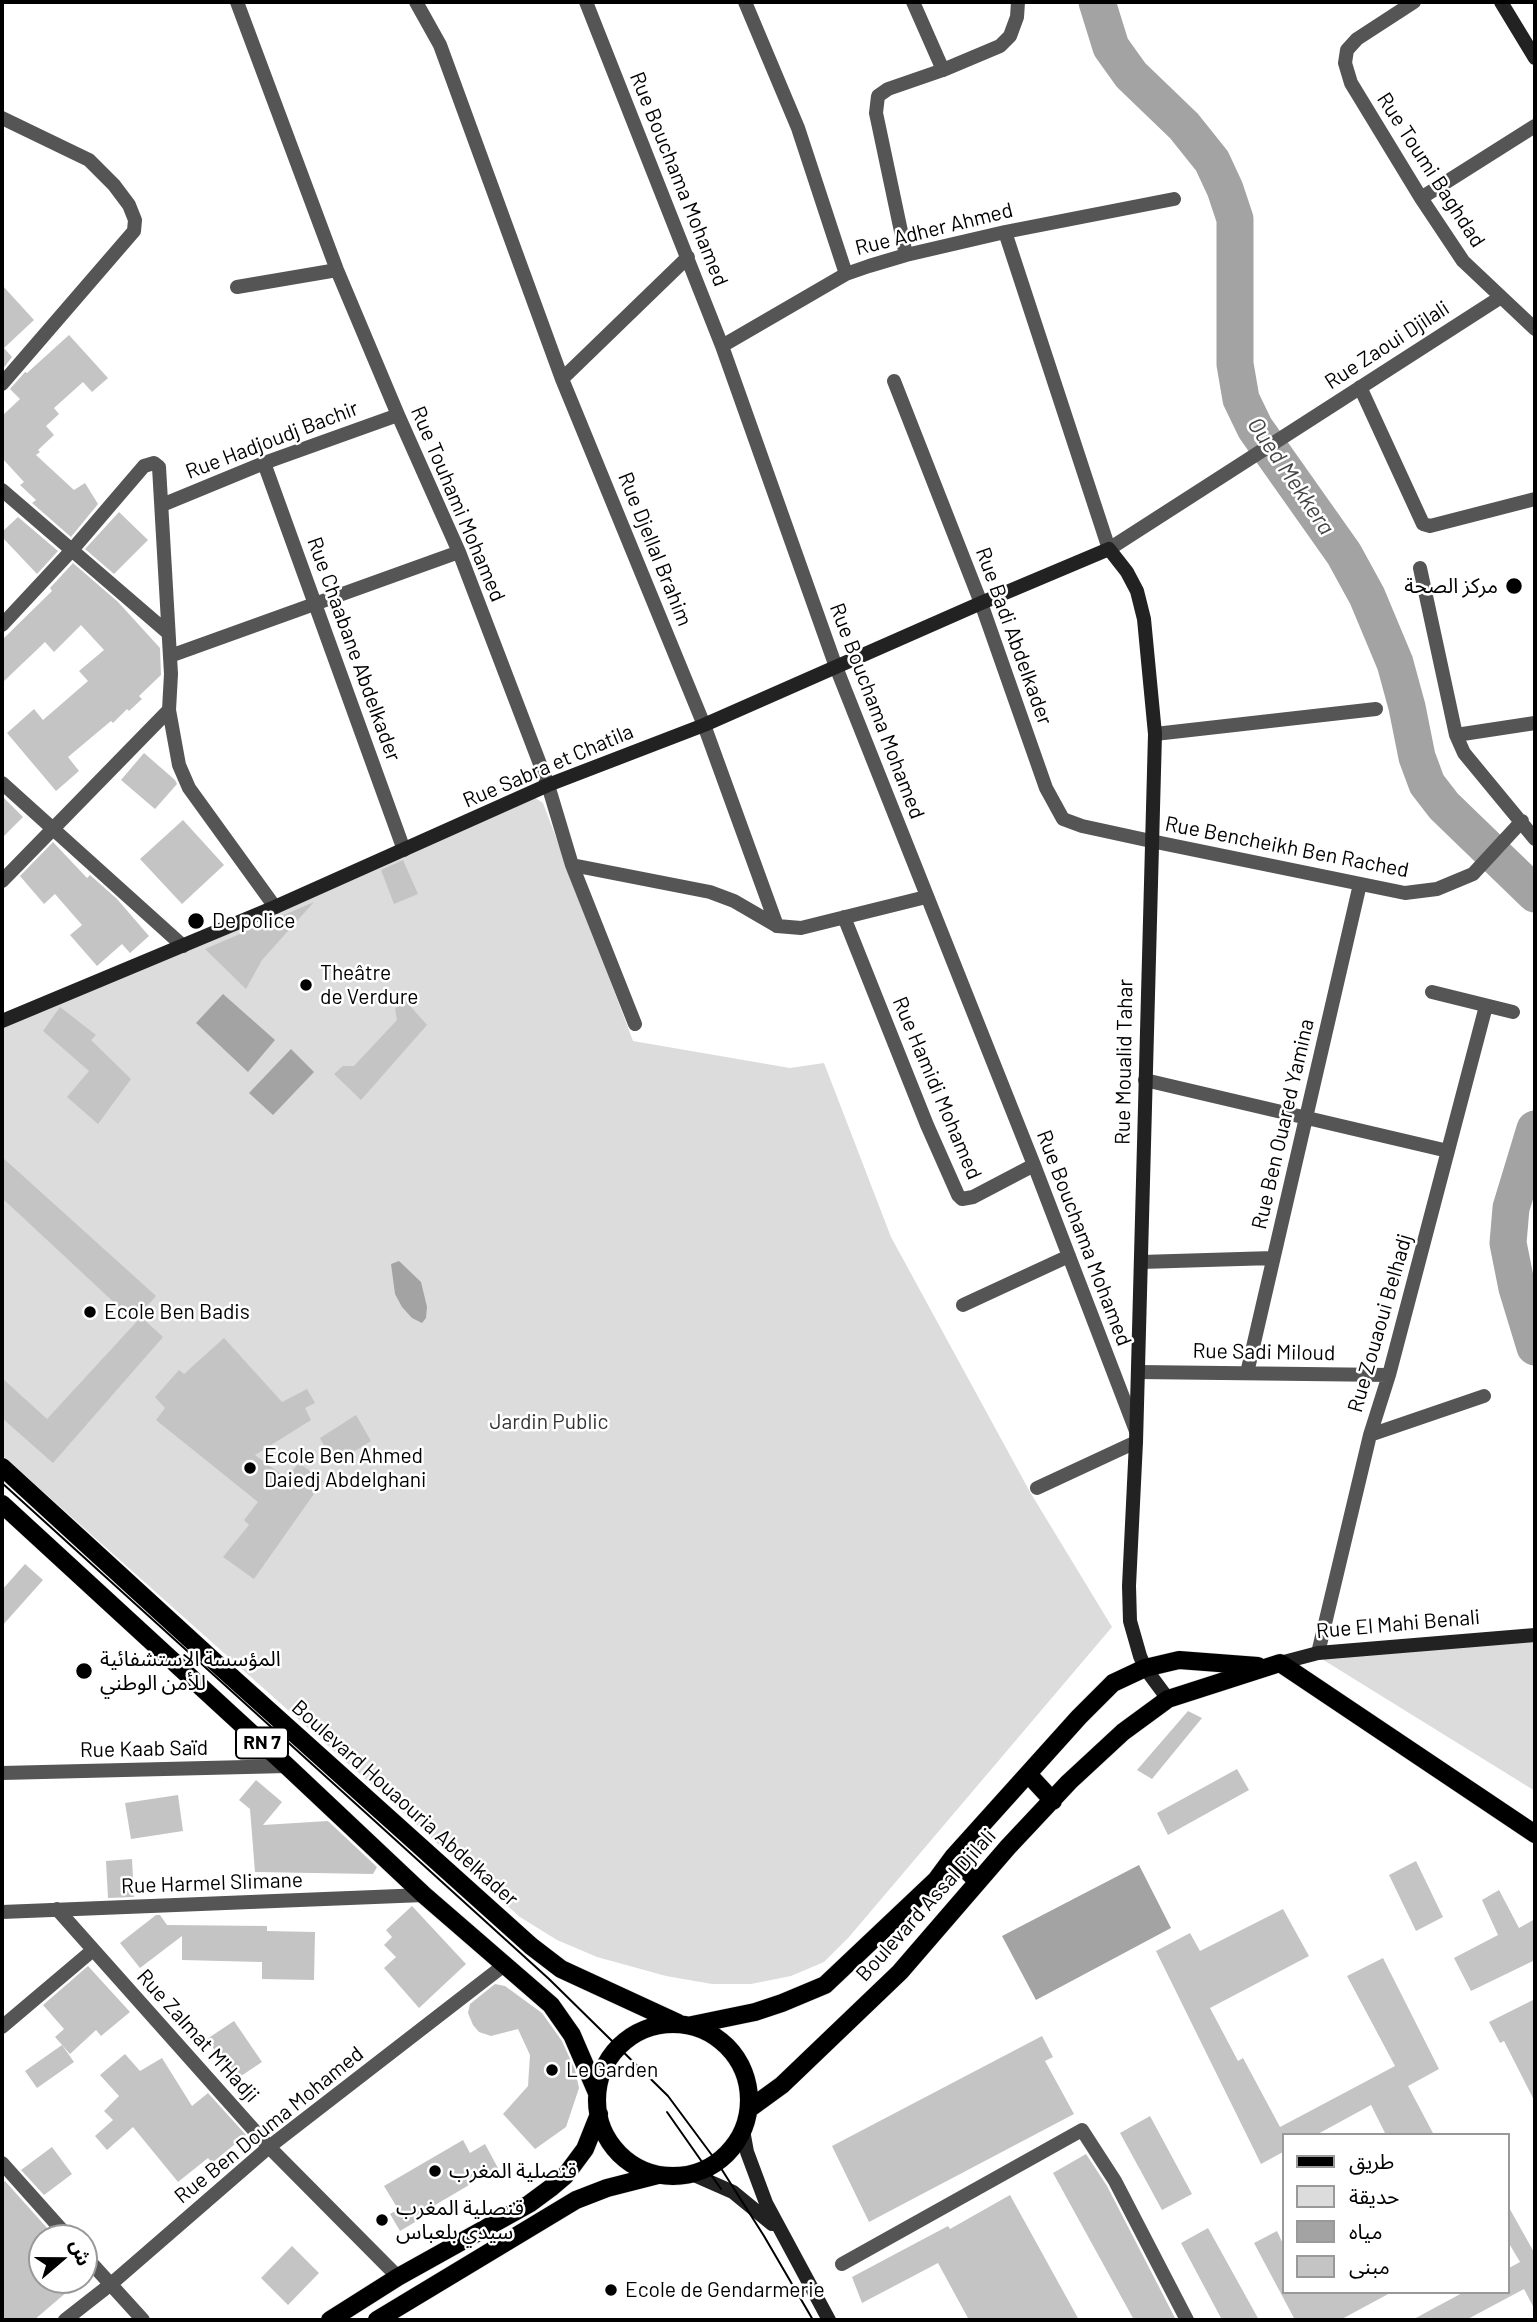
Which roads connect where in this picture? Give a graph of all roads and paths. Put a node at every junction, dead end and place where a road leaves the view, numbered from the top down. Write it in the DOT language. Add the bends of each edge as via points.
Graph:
graph roads {
  1 [pos="237,2"];
  2 [pos="416,2"];
  3 [pos="586,2"];
  4 [pos="745,2"];
  5 [pos="913,2"];
  6 [pos="1018,2"];
  7 [pos="1414,2"];
  8 [pos="1501,2"];
  9 [pos="1535,58"];
  10 [pos="943,70"];
  11 [pos="2,118"];
  12 [pos="1535,126"];
  13 [pos="1421,198"];
  14 [pos="1174,199"];
  15 [pos="1005,232"];
  16 [pos="906,255"];
  17 [pos="688,257"];
  18 [pos="337,270"];
  19 [pos="846,274"];
  20 [pos="237,287"];
  21 [pos="1501,297"];
  22 [pos="1535,329"];
  23 [pos="722,346"];
  24 [pos="562,379"];
  25 [pos="894,382"];
  26 [pos="2,384"];
  27 [pos="1360,387"];
  28 [pos="398,415"];
  29 [pos="264,463"];
  30 [pos="2,490"];
  31 [pos="1535,499"];
  32 [pos="162,505"];
  33 [pos="1109,549"];
  34 [pos="72,550"];
  35 [pos="459,552"];
  36 [pos="1420,568"];
  37 [pos="981,603"];
  38 [pos="316,604"];
  39 [pos="2,625"];
  40 [pos="167,632"];
  41 [pos="170,656"];
  42 [pos="836,667"];
  43 [pos="1376,709"];
  44 [pos="169,710"];
  45 [pos="1535,723"];
  46 [pos="704,725"];
  47 [pos="1155,734"];
  48 [pos="1456,735"];
  49 [pos="2,783"];
  50 [pos="548,785"];
  51 [pos="1522,821"];
  52 [pos="52,828"];
  53 [pos="1535,839"];
  54 [pos="1151,841"];
  55 [pos="404,850"];
  56 [pos="572,865"];
  57 [pos="2,881"];
  58 [pos="1360,884"];
  59 [pos="926,897"];
  60 [pos="275,907"];
  61 [pos="844,918"];
  62 [pos="776,926"];
  63 [pos="183,946"];
  64 [pos="1432,992"];
  65 [pos="1486,1006"];
  66 [pos="1513,1012"];
  67 [pos="2,1021"];
  68 [pos="635,1024"];
  69 [pos="1145,1080"];
  70 [pos="1306,1116"];
  71 [pos="1448,1151"];
  72 [pos="1034,1165"];
  73 [pos="1069,1256"];
  74 [pos="1273,1258"];
  75 [pos="1141,1262"];
  76 [pos="963,1305"];
  77 [pos="1138,1372"];
  78 [pos="1247,1373"];
  79 [pos="1389,1375"];
  80 [pos="1485,1396"];
  81 [pos="1370,1435"];
  82 [pos="1136,1437"];
  83 [pos="2,1466"];
  84 [pos="1037,1488"];
  85 [pos="2,1504"];
  86 [pos="1535,1634"];
  87 [pos="1318,1653"];
  88 [pos="1273,1665"];
  89 [pos="1145,1668"];
  90 [pos="1168,1699"];
  91 [pos="287,1766"];
  92 [pos="2,1773"];
  93 [pos="1029,1775"];
  94 [pos="1053,1801"];
  95 [pos="1534,1832"];
  96 [pos="953,1857"];
  97 [pos="978,1882"];
  98 [pos="424,1895"];
  99 [pos="57,1909"];
  100 [pos="2,1912"];
  101 [pos="93,1950"];
  102 [pos="503,1966"];
  103 [pos="685,2024"];
  104 [pos="2,2026"];
  105 [pos="597,2093"];
  106 [pos="749,2109"];
  107 [pos="599,2115"];
  108 [pos="743,2130"];
  109 [pos="269,2147"];
  110 [pos="2,2164"];
  111 [pos="658,2174"];
  112 [pos="692,2174"];
  113 [pos="56,2224"];
  114 [pos="786,2241"];
  115 [pos="842,2264"];
  116 [pos="98,2270"];
  117 [pos="398,2277"];
  118 [pos="111,2284"];
  119 [pos="65,2320"];
  120 [pos="143,2320"];
  121 [pos="330,2320"];
  122 [pos="377,2320"];
  123 [pos="829,2320"];
  124 [pos="1187,2320"];
  1 -- 18 [label="street, Rue Touhami Mohamed"];
  2 -- 24 [label="street, Rue Djellal Brahim" via="440,46"];
  3 -- 17 [label="street, Rue Bouchama Mohamed"];
  4 -- 19 [label="street" via="798,128"];
  5 -- 10 [label="street"];
  6 -- 10 [label="street" via="1010,36 1000,46"];
  7 -- 13 [label="street, Rue Toumi Baghdad" via="1357,39 1347,50 1345,63 1351,83"];
  8 -- 9 [label="street"];
  10 -- 16 [label="street" via="878,96 876,113"];
  11 -- 26 [label="street" via="89,160 114,185 135,220 134,231"];
  12 -- 13 [label="street"];
  13 -- 21 [label="street, Rue Toumi Baghdad" via="1463,261"];
  14 -- 15 [label="street, Rue Adher Ahmed"];
  15 -- 16 [label="street, Rue Adher Ahmed"];
  15 -- 33 [label="street"];
  16 -- 19 [label="street, Rue Adher Ahmed"];
  17 -- 23 [label="street, Rue Bouchama Mohamed"];
  17 -- 24 [label="street"];
  18 -- 20 [label="street"];
  18 -- 28 [label="street, Rue Touhami Mohamed"];
  19 -- 23 [label="street, Rue Adher Ahmed"];
  21 -- 22 [label="street, Rue Toumi Baghdad"];
  21 -- 27 [label="street, Rue Zaoui Djilali"];
  23 -- 42 [label="street, Rue Bouchama Mohamed"];
  24 -- 46 [label="street, Rue Djellal Brahim"];
  25 -- 37 [label="street, Rue Badi Abdelkader"];
  27 -- 31 [label="street" via="1423,524"];
  27 -- 33 [label="street, Rue Zaoui Djilali"];
  28 -- 29 [label="street, Rue Hadjoudj Bachir"];
  28 -- 35 [label="street, Rue Touhami Mohamed"];
  29 -- 32 [label="street, Rue Hadjoudj Bachir"];
  29 -- 38 [label="street, Rue Chaabane Abdelkader"];
  30 -- 34 [label="street"];
  32 -- 34 [label="street" via="159,467 154,463 144,466"];
  32 -- 40 [label="street"];
  33 -- 37 [label="street, Rue Sabra et Chatila"];
  33 -- 47 [label="street, Rue Moualid Tahar" via="1127,572 1142,610"];
  34 -- 39 [label="street"];
  34 -- 40 [label="street"];
  35 -- 38 [label="street"];
  35 -- 50 [label="street, Rue Touhami Mohamed"];
  36 -- 48 [label="street"];
  37 -- 42 [label="street, Rue Sabra et Chatila"];
  37 -- 54 [label="street, Rue Badi Abdelkader" via="1049,795 1063,819"];
  38 -- 41 [label="street"];
  38 -- 55 [label="street, Rue Chaabane Abdelkader"];
  40 -- 41 [label="street"];
  41 -- 44 [label="street"];
  42 -- 46 [label="street, Rue Sabra et Chatila"];
  42 -- 59 [label="street, Rue Bouchama Mohamed"];
  43 -- 47 [label="street"];
  44 -- 52 [label="street"];
  44 -- 60 [label="street" via="179,765 189,788"];
  45 -- 48 [label="street"];
  46 -- 50 [label="street, Rue Sabra et Chatila"];
  46 -- 62 [label="street, Rue Djellal Brahim"];
  47 -- 54 [label="street, Rue Moualid Tahar"];
  48 -- 51 [label="street" via="1464,752"];
  49 -- 52 [label="street"];
  50 -- 55 [label="street, Rue Sabra et Chatila"];
  50 -- 56 [label="street, Rue Touhami Mohamed"];
  51 -- 53 [label="street"];
  51 -- 58 [label="street, Rue Bencheikh Ben Rached" via="1473,874 1437,889 1405,893"];
  52 -- 57 [label="street"];
  52 -- 63 [label="street"];
  54 -- 58 [label="street, Rue Bencheikh Ben Rached"];
  54 -- 69 [label="street, Rue Moualid Tahar"];
  55 -- 60 [label="street, Rue Sabra et Chatila"];
  56 -- 62 [label="street" via="697,889 734,901"];
  56 -- 68 [label="street, Rue Touhami Mohamed"];
  58 -- 70 [label="street, Rue Ben Ouared Yamina"];
  59 -- 61 [label="street"];
  59 -- 72 [label="street, Rue Bouchama Mohamed"];
  60 -- 63 [label="street, Rue Sabra et Chatila"];
  61 -- 62 [label="street" via="801,928"];
  61 -- 72 [label="street, Rue Hamidi Mohamed" via="958,1195 974,1197"];
  63 -- 67 [label="street, Rue Sabra et Chatila"];
  64 -- 65 [label="street"];
  65 -- 66 [label="street"];
  65 -- 71 [label="street, Rue Zouaoui Belhadj"];
  69 -- 70 [label="street"];
  69 -- 75 [label="street, Rue Moualid Tahar"];
  70 -- 71 [label="street"];
  70 -- 74 [label="street, Rue Ben Ouared Yamina"];
  71 -- 79 [label="street, Rue Zouaoui Belhadj"];
  72 -- 73 [label="street, Rue Bouchama Mohamed"];
  73 -- 76 [label="street"];
  73 -- 82 [label="street, Rue Bouchama Mohamed"];
  74 -- 75 [label="street"];
  74 -- 78 [label="street, Rue Ben Ouared Yamina"];
  75 -- 77 [label="street, Rue Moualid Tahar"];
  77 -- 78 [label="street, Rue Sadi Miloud"];
  77 -- 82 [label="street, Rue Moualid Tahar"];
  78 -- 79 [label="street, Rue Sadi Miloud"];
  79 -- 81 [label="street, Rue Zouaoui Belhadj"];
  80 -- 81 [label="street"];
  81 -- 87 [label="street, Rue Zouaoui Belhadj"];
  82 -- 84 [label="street"];
  82 -- 89 [label="street, Rue Moualid Tahar" via="1130,1621"];
  83 -- 103 [label="main road, Boulevard Houaouria Abdelkader / RN 7" via="531,1946 595,1987"];
  85 -- 91 [label="main road, RN 7"];
  86 -- 87 [label="street, Rue El Mahi Benali"];
  87 -- 88 [label="street, Rue El Mahi Benali"];
  88 -- 89 [label="main road" via="1179,1660"];
  88 -- 90 [label="main road, Boulevard Assal Djilali"];
  88 -- 95 [label="main road"];
  89 -- 90 [label="street, Rue Moualid Tahar"];
  89 -- 93 [label="main road" via="1113,1684"];
  90 -- 94 [label="main road, Boulevard Assal Djilali" via="1123,1732"];
  91 -- 92 [label="street, Rue Kaab Saïd"];
  91 -- 98 [label="main road, RN 7"];
  93 -- 94 [label="main road"];
  93 -- 96 [label="main road"];
  94 -- 97 [label="main road, Boulevard Assal Djilali"];
  96 -- 97 [label="main road"];
  96 -- 103 [label="main road" via="936,1880 825,1985 755,2012"];
  97 -- 106 [label="main road, Boulevard Assal Djilali" via="901,1972 782,2085"];
  98 -- 99 [label="street, Rue Harmel Slimane"];
  98 -- 102 [label="main road, RN 7"];
  99 -- 100 [label="street, Rue Harmel Slimane"];
  99 -- 101 [label="street, Rue Zalmat M'Hadji"];
  101 -- 104 [label="street"];
  101 -- 109 [label="street, Rue Zalmat M'Hadji"];
  102 -- 105 [label="main road, RN 7" via="564,2021"];
  102 -- 109 [label="street, Rue Ben Douma Mohamed"];
  103 -- 105 [label="main road" via="661,2024 630,2036 605,2066"];
  103 -- 106 [label="main road" via="712,2034 729,2048 742,2066"];
  105 -- 107 [label="main road"];
  106 -- 108 [label="main road"];
  107 -- 111 [label="main road" via="609,2139 626,2160"];
  107 -- 117 [label="main road" via="585,2149 552,2188"];
  108 -- 112 [label="main road" via="717,2162"];
  108 -- 114 [label="street" via="754,2174"];
  109 -- 117 [label="street, Rue Zalmat M'Hadji"];
  109 -- 118 [label="street, Rue Ben Douma Mohamed"];
  110 -- 113 [label="street"];
  111 -- 112 [label="main road"];
  111 -- 122 [label="main road" via="576,2200"];
  112 -- 114 [label="street" via="748,2202"];
  114 -- 123 [label="street"];
  115 -- 124 [label="street" via="1082,2130 1115,2181"];
  116 -- 118 [label="street"];
  117 -- 121 [label="main road"];
  118 -- 119 [label="street, Rue Ben Douma Mohamed"];
  118 -- 120 [label="street"];
}
